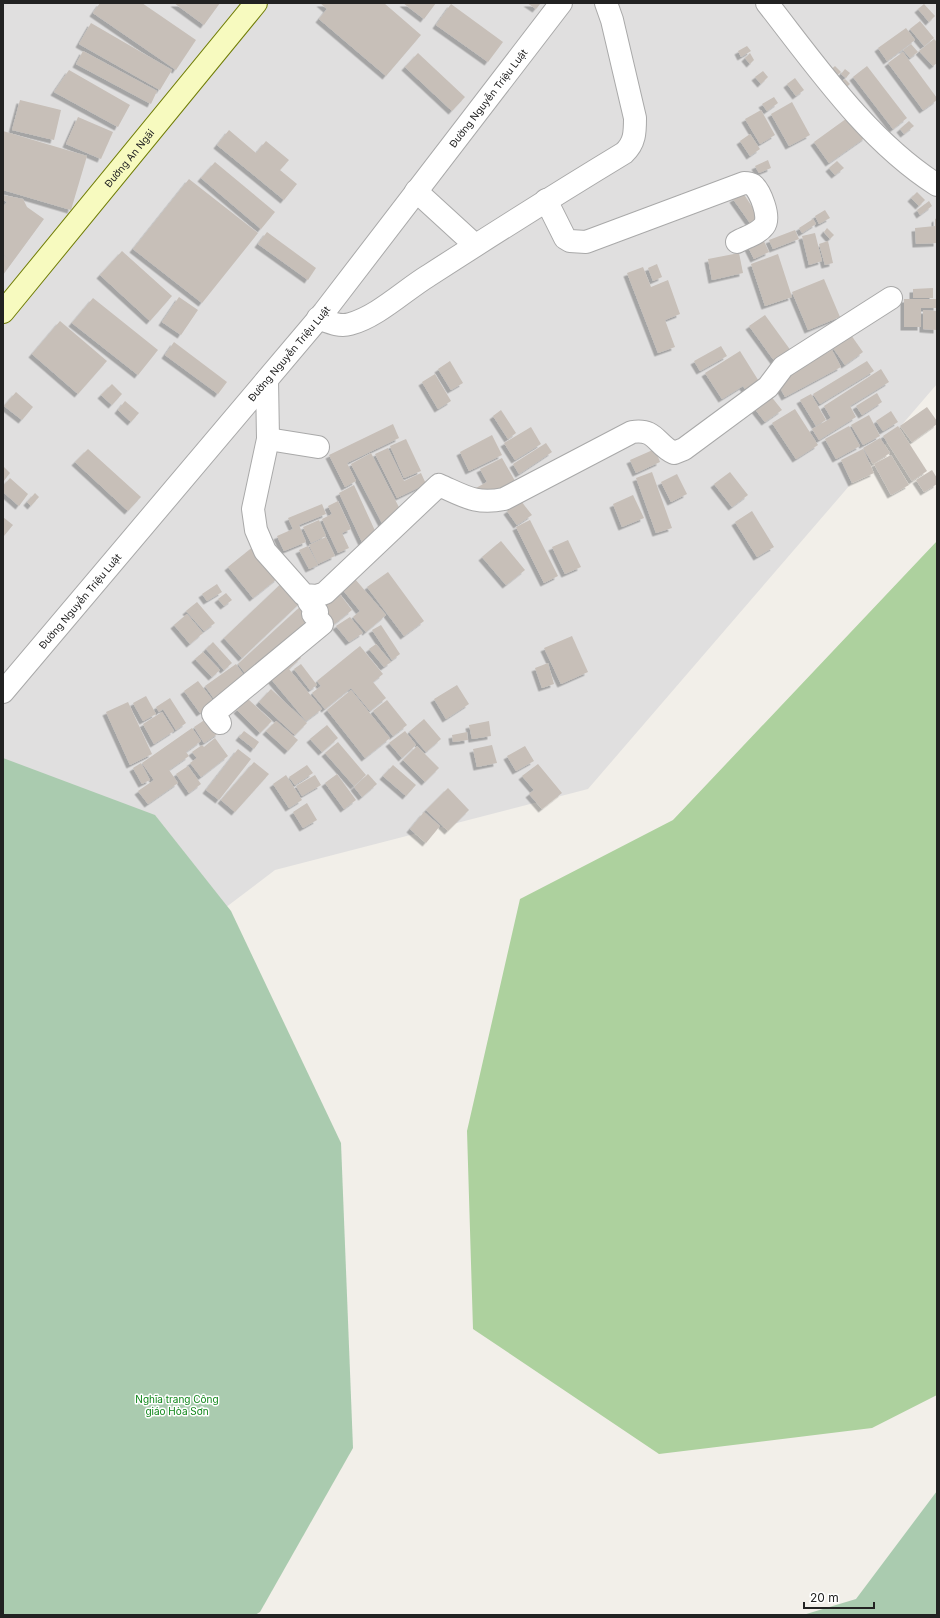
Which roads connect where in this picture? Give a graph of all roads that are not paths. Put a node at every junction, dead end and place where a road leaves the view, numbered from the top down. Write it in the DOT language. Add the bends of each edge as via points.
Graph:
graph roads {
  1 [pos="256,3"];
  2 [pos="561,3"];
  3 [pos="606,3"];
  4 [pos="767,3"];
  5 [pos="937,185"];
  6 [pos="416,191"];
  7 [pos="546,200"];
  8 [pos="737,242"];
  9 [pos="476,245"];
  10 [pos="890,298"];
  11 [pos="3,312"];
  12 [pos="318,318"];
  13 [pos="267,380"];
  14 [pos="268,439"];
  15 [pos="318,447"];
  16 [pos="317,596"];
  17 [pos="3,692"];
  18 [pos="220,722"];
  1 -- 11 [label="main road, Đường An Ngãi"];
  2 -- 6 [label="street, Đường Nguyễn Triệu Luật"];
  3 -- 7 [label="street" via="631,98 635,132 632,143 624,153"];
  4 -- 5 [label="street" via="811,60 874,132 906,162"];
  6 -- 9 [label="street"];
  6 -- 12 [label="street, Đường Nguyễn Triệu Luật"];
  7 -- 8 [label="street" via="565,238 586,242 748,183 752,184 762,198 766,220 757,232"];
  7 -- 9 [label="street"];
  9 -- 12 [label="street" via="359,321 342,325"];
  10 -- 16 [label="street" via="783,367 768,387 684,449 674,453 666,450 654,436 644,430 632,432 504,499 477,501 439,485 325,593"];
  12 -- 13 [label="street, Đường Nguyễn Triệu Luật"];
  13 -- 14 [label="street"];
  13 -- 17 [label="street, Đường Nguyễn Triệu Luật"];
  14 -- 15 [label="street"];
  14 -- 16 [label="street" via="253,510 256,530 265,552 304,595"];
  16 -- 18 [label="street" via="309,602 317,612 313,614 322,624 213,714"];
}
